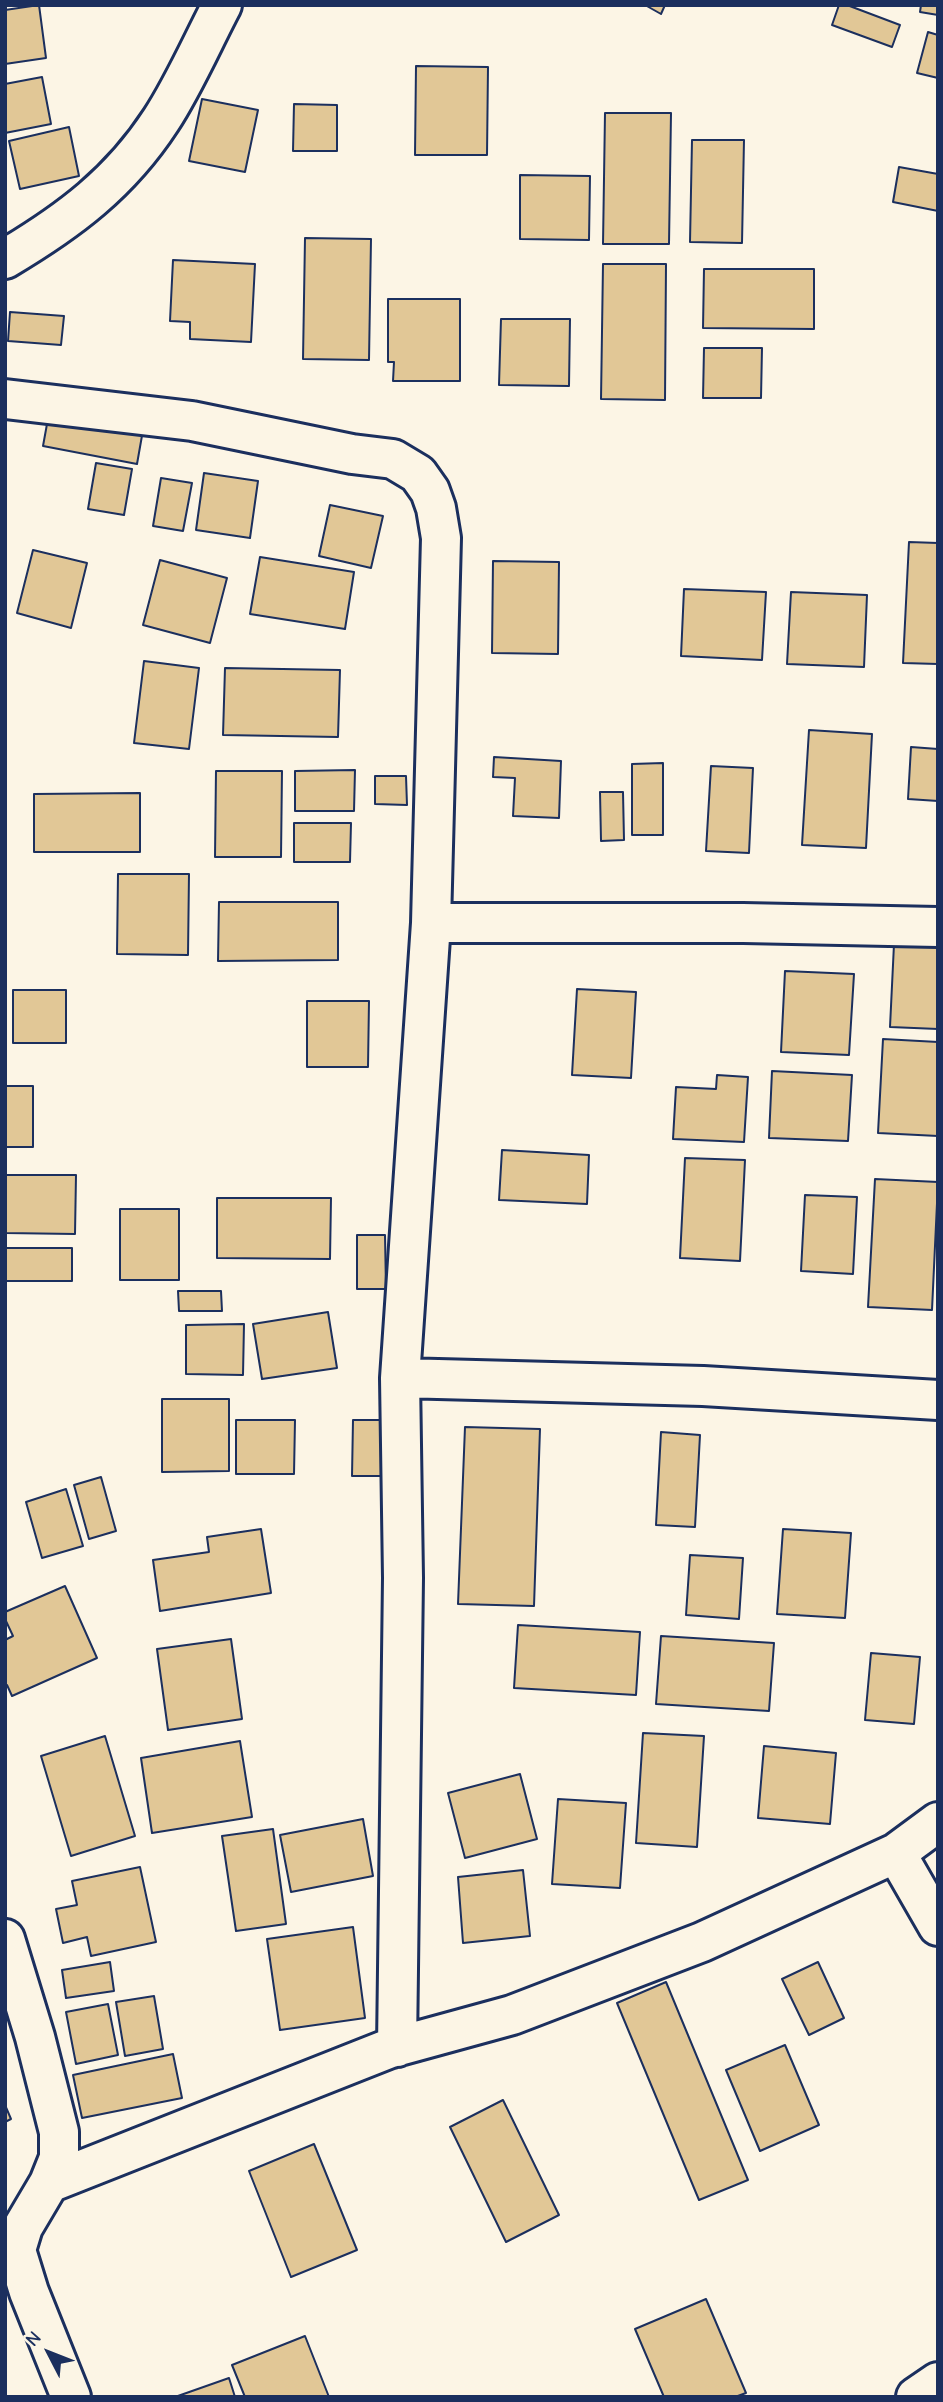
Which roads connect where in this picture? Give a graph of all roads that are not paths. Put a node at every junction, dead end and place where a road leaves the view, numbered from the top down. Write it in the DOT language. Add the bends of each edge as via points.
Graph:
graph roads {
  1 [pos="222,5"];
  2 [pos="5,259"];
  3 [pos="5,398"];
  4 [pos="430,923"];
  5 [pos="938,927"];
  6 [pos="401,1378"];
  7 [pos="938,1400"];
  8 [pos="938,1822"];
  9 [pos="896,1853"];
  10 [pos="938,1926"];
  11 [pos="5,1940"];
  12 [pos="397,2047"];
  13 [pos="50,2183"];
  14 [pos="13,2237"];
  15 [pos="938,2382"];
  16 [pos="71,2397"];
  17 [pos="916,2397"];
  1 -- 2 [label="street" via="162,119 130,162 54,230"];
  3 -- 4 [label="street" via="192,421 393,459 418,474 430,491 441,538"];
  4 -- 5 [label="street"];
  4 -- 6 [label="street"];
  6 -- 7 [label="street" via="703,1386"];
  6 -- 12 [label="street"];
  8 -- 9 [label="street"];
  9 -- 10 [label="street"];
  9 -- 12 [label="street" via="702,1942 512,2015"];
  11 -- 13 [label="street" via="59,2132 59,2158"];
  12 -- 13 [label="street"];
  13 -- 14 [label="street"];
  14 -- 16 [label="street" via="29,2292"];
  15 -- 17 [label="street"];
}
